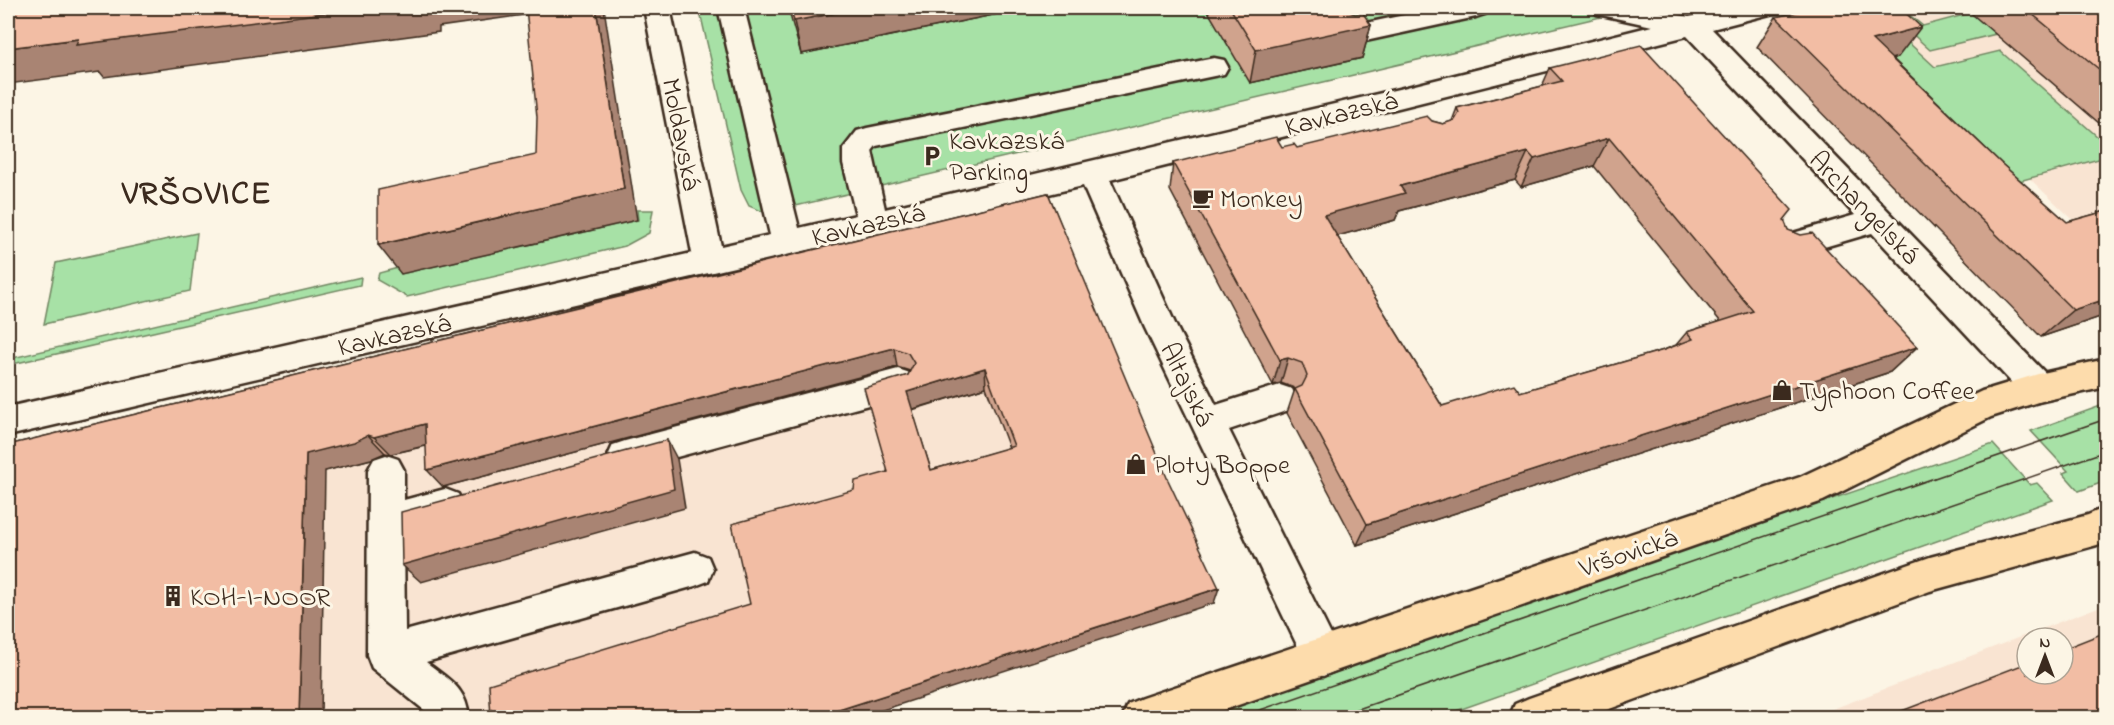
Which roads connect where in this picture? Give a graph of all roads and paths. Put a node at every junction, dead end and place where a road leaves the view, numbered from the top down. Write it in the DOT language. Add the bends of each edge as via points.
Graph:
graph roads {
  1 [pos="657,8"];
  2 [pos="731,8"];
  3 [pos="1476,8"];
  4 [pos="1606,8"];
  5 [pos="1761,8"];
  6 [pos="1693,26"];
  7 [pos="1347,36"];
  8 [pos="1214,67"];
  9 [pos="1092,173"];
  10 [pos="1878,220"];
  11 [pos="873,222"];
  12 [pos="787,243"];
  13 [pos="1780,248"];
  14 [pos="709,260"];
  15 [pos="2106,373"];
  16 [pos="898,382"];
  17 [pos="2038,388"];
  18 [pos="1280,399"];
  19 [pos="8,422"];
  20 [pos="1207,423"];
  21 [pos="591,465"];
  22 [pos="386,470"];
  23 [pos="477,496"];
  24 [pos="386,521"];
  25 [pos="2106,523"];
  26 [pos="695,569"];
  27 [pos="386,655"];
  28 [pos="1323,657"];
  29 [pos="449,717"];
  30 [pos="1142,717"];
  31 [pos="1529,717"];
  1 -- 14 [label="street, Moldavská"];
  2 -- 12 [label="street"];
  3 -- 7 [label="street"];
  4 -- 6 [label="street"];
  5 -- 6 [label="street, Kavkazská"];
  6 -- 9 [label="street, Kavkazská" via="1411,110"];
  6 -- 10 [label="street, Archangelská"];
  8 -- 11 [label="street" via="867,138 857,149 858,163"];
  9 -- 11 [label="street, Kavkazská"];
  9 -- 20 [label="street, Altajská"];
  10 -- 13 [label="street"];
  10 -- 17 [label="street, Archangelská"];
  11 -- 12 [label="street, Kavkazská"];
  12 -- 14 [label="street, Kavkazská"];
  14 -- 19 [label="street, Kavkazská"];
  15 -- 17 [label="main road, Vršovická"];
  16 -- 21 [label="street"];
  17 -- 28 [label="main road, Vršovická" via="1964,412 1810,490"];
  18 -- 20 [label="street"];
  20 -- 28 [label="street, Altajská"];
  22 -- 24 [label="street"];
  23 -- 24 [label="street"];
  24 -- 27 [label="street"];
  25 -- 31 [label="main road" via="2097,529 1930,574"];
  26 -- 27 [label="street"];
  27 -- 29 [label="street" via="448,704"];
  28 -- 30 [label="main road, Vršovická"];
}
